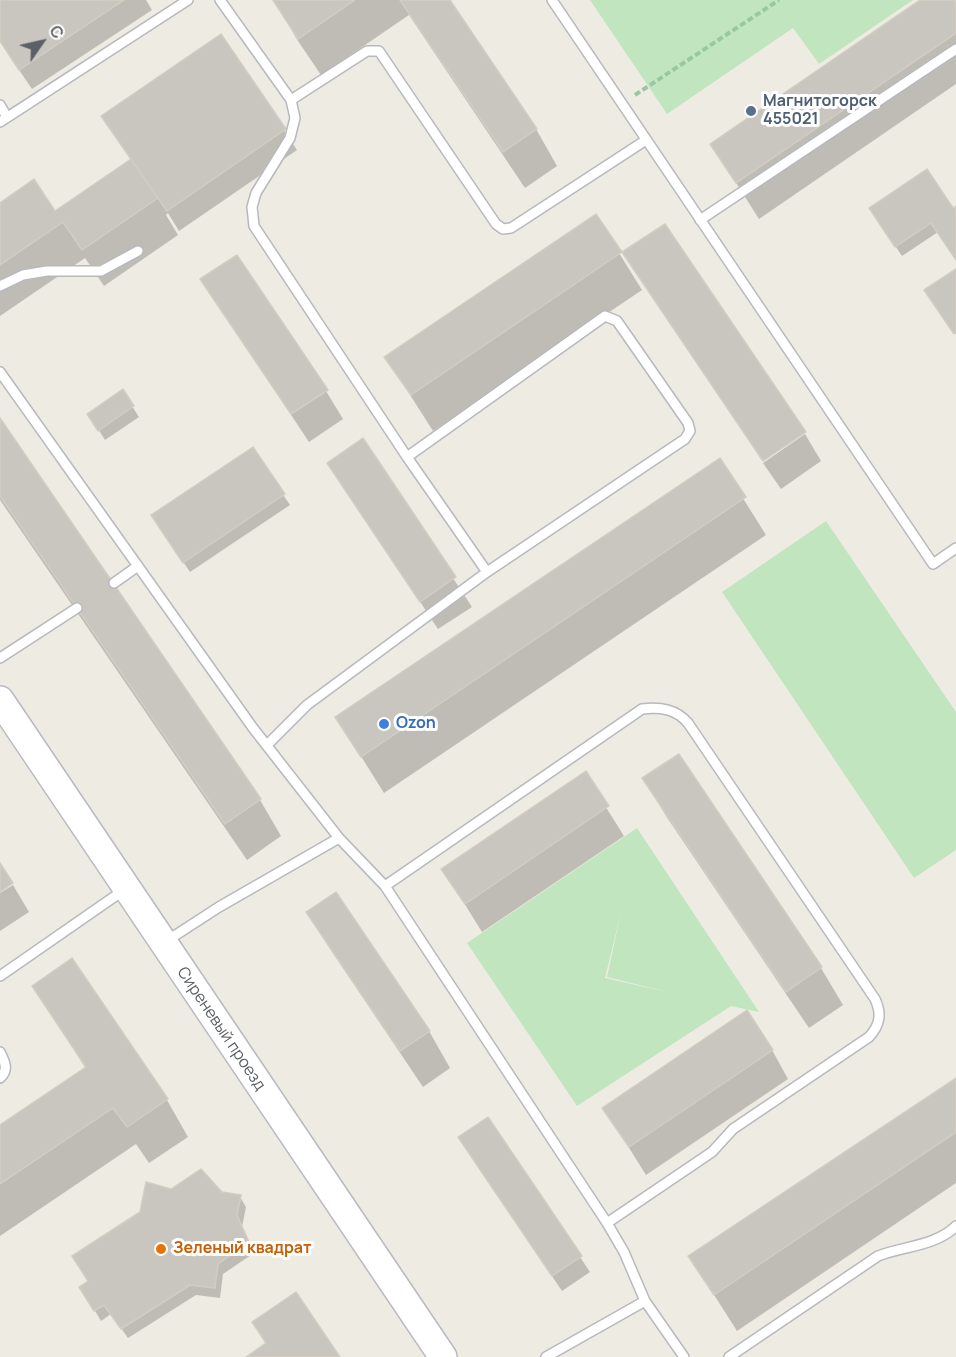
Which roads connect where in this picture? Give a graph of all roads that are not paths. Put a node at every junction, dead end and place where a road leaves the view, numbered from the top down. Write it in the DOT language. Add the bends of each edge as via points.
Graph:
graph roads {
  1 [pos="188,0"];
  2 [pos="220,0"];
  3 [pos="552,0"];
  4 [pos="956,49"];
  5 [pos="291,100"];
  6 [pos="0,105"];
  7 [pos="4,119"];
  8 [pos="646,140"];
  9 [pos="700,220"];
  10 [pos="138,251"];
  11 [pos="0,286"];
  12 [pos="0,372"];
  13 [pos="407,457"];
  14 [pos="956,548"];
  15 [pos="138,566"];
  16 [pos="487,572"];
  17 [pos="114,583"];
  18 [pos="77,608"];
  19 [pos="0,657"];
  20 [pos="0,700"];
  21 [pos="267,745"];
  22 [pos="339,838"];
  23 [pos="385,886"];
  24 [pos="125,889"];
  25 [pos="163,943"];
  26 [pos="0,976"];
  27 [pos="0,1052"];
  28 [pos="0,1078"];
  29 [pos="607,1224"];
  30 [pos="956,1226"];
  31 [pos="645,1301"];
  32 [pos="443,1357"];
  33 [pos="546,1357"];
  34 [pos="684,1357"];
  35 [pos="729,1357"];
  1 -- 7 [label="lane"];
  2 -- 5 [label="lane"];
  3 -- 8 [label="lane"];
  4 -- 9 [label="lane"];
  5 -- 8 [label="lane" via="367,51 379,51 503,229 511,228"];
  5 -- 13 [label="lane" via="295,118 290,138 256,193 252,207 255,226"];
  6 -- 7 [label="lane"];
  8 -- 9 [label="lane"];
  9 -- 14 [label="lane" via="933,564"];
  10 -- 11 [label="lane" via="101,271 47,271 23,275"];
  12 -- 15 [label="lane"];
  13 -- 16 [label="lane"];
  13 -- 16 [label="lane" via="601,318 610,316 688,423 688,435"];
  15 -- 17 [label="lane"];
  15 -- 21 [label="lane"];
  16 -- 21 [label="lane" via="307,705"];
  18 -- 19 [label="lane"];
  20 -- 24 [label="main road, Сиреневый проезд"];
  21 -- 22 [label="lane"];
  22 -- 23 [label="lane"];
  22 -- 25 [label="lane"];
  23 -- 29 [label="lane"];
  23 -- 29 [label="lane" via="642,709 672,711 688,723 875,999 880,1019 869,1036 733,1129 712,1152"];
  24 -- 25 [label="main road, Сиреневый проезд"];
  24 -- 26 [label="lane"];
  25 -- 32 [label="main road, Сиреневый проезд"];
  27 -- 28 [label="lane" via="6,1065"];
  29 -- 31 [label="lane"];
  30 -- 35 [label="lane" via="918,1246 878,1256"];
  31 -- 33 [label="lane"];
  31 -- 34 [label="lane"];
}
